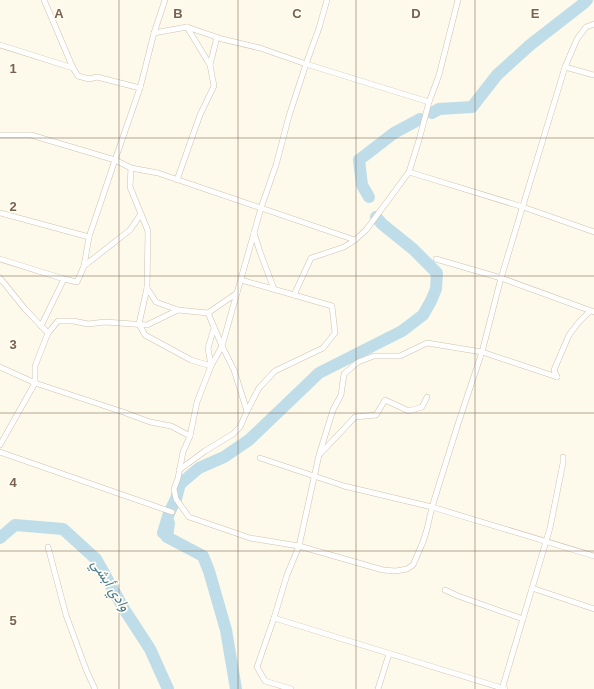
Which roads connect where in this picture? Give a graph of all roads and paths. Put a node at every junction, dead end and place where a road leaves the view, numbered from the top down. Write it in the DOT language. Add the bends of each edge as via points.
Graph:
graph roads {
  1 [pos="44,0"];
  2 [pos="165,0"];
  3 [pos="327,0"];
  4 [pos="458,0"];
  5 [pos="594,24"];
  6 [pos="187,27"];
  7 [pos="154,33"];
  8 [pos="217,37"];
  9 [pos="0,45"];
  10 [pos="306,64"];
  11 [pos="210,65"];
  12 [pos="565,67"];
  13 [pos="73,68"];
  14 [pos="594,75"];
  15 [pos="140,88"];
  16 [pos="429,102"];
  17 [pos="0,134"];
  18 [pos="115,160"];
  19 [pos="131,168"];
  20 [pos="409,172"];
  21 [pos="177,180"];
  22 [pos="523,207"];
  23 [pos="261,208"];
  24 [pos="0,213"];
  25 [pos="141,214"];
  26 [pos="254,232"];
  27 [pos="594,232"];
  28 [pos="89,237"];
  29 [pos="355,240"];
  30 [pos="0,259"];
  31 [pos="436,259"];
  32 [pos="84,266"];
  33 [pos="0,278"];
  34 [pos="501,278"];
  35 [pos="64,279"];
  36 [pos="241,280"];
  37 [pos="147,288"];
  38 [pos="274,289"];
  39 [pos="237,293"];
  40 [pos="294,295"];
  41 [pos="178,310"];
  42 [pos="208,312"];
  43 [pos="592,312"];
  44 [pos="139,324"];
  45 [pos="40,326"];
  46 [pos="214,328"];
  47 [pos="48,333"];
  48 [pos="222,346"];
  49 [pos="482,352"];
  50 [pos="211,366"];
  51 [pos="0,367"];
  52 [pos="35,383"];
  53 [pos="427,397"];
  54 [pos="247,411"];
  55 [pos="190,436"];
  56 [pos="0,445"];
  57 [pos="0,452"];
  58 [pos="319,455"];
  59 [pos="563,457"];
  60 [pos="260,458"];
  61 [pos="179,470"];
  62 [pos="315,477"];
  63 [pos="432,507"];
  64 [pos="172,512"];
  65 [pos="546,541"];
  66 [pos="48,546"];
  67 [pos="299,546"];
  68 [pos="594,556"];
  69 [pos="532,588"];
  70 [pos="445,590"];
  71 [pos="594,609"];
  72 [pos="274,618"];
  73 [pos="523,619"];
  74 [pos="389,654"];
  75 [pos="95,689"];
  76 [pos="291,689"];
  77 [pos="378,689"];
  78 [pos="503,689"];
  1 -- 13 [label="street"];
  2 -- 7 [label="street"];
  3 -- 10 [label="street"];
  4 -- 16 [label="street" via="439,75"];
  5 -- 12 [label="street" via="586,27 577,39"];
  6 -- 7 [label="street"];
  6 -- 8 [label="street"];
  6 -- 11 [label="street"];
  7 -- 15 [label="street"];
  8 -- 10 [label="street"];
  8 -- 11 [label="street"];
  9 -- 13 [label="street"];
  10 -- 16 [label="street"];
  10 -- 23 [label="street"];
  11 -- 21 [label="street" via="214,86 200,115"];
  12 -- 14 [label="street"];
  12 -- 22 [label="street"];
  13 -- 15 [label="street" via="78,76 89,79 97,77"];
  15 -- 18 [label="street"];
  16 -- 20 [label="street"];
  17 -- 18 [label="street" via="32,135"];
  18 -- 19 [label="street"];
  18 -- 28 [label="street"];
  19 -- 21 [label="street"];
  19 -- 25 [label="street" via="130,187"];
  20 -- 22 [label="street"];
  20 -- 29 [label="street" via="366,230"];
  21 -- 23 [label="street"];
  22 -- 27 [label="street"];
  22 -- 34 [label="street"];
  23 -- 26 [label="street"];
  23 -- 29 [label="street"];
  24 -- 28 [label="street"];
  25 -- 32 [label="street" via="130,230"];
  25 -- 37 [label="street" via="148,231"];
  26 -- 36 [label="street"];
  26 -- 38 [label="street"];
  28 -- 32 [label="street"];
  29 -- 40 [label="street" via="344,248 311,258"];
  30 -- 35 [label="street"];
  31 -- 34 [label="street"];
  32 -- 35 [label="street" via="78,282"];
  33 -- 45 [label="street"];
  34 -- 43 [label="street"];
  34 -- 49 [label="street"];
  35 -- 45 [label="street"];
  36 -- 38 [label="street"];
  36 -- 39 [label="street"];
  37 -- 41 [label="street" via="156,302"];
  37 -- 44 [label="street"];
  38 -- 40 [label="street"];
  39 -- 42 [label="street"];
  39 -- 48 [label="street"];
  40 -- 54 [label="street" via="332,306 335,333 323,348 275,371 259,388"];
  41 -- 42 [label="street"];
  41 -- 44 [label="street" via="147,325"];
  42 -- 46 [label="street"];
  43 -- 49 [label="street" via="579,322 569,335 554,370 557,377"];
  44 -- 47 [label="street" via="58,321"];
  44 -- 50 [label="street" via="145,335 191,360"];
  45 -- 47 [label="street"];
  46 -- 48 [label="street"];
  46 -- 50 [label="street" via="208,348"];
  47 -- 52 [label="street" via="35,366"];
  48 -- 50 [label="street"];
  48 -- 54 [label="street" via="234,370"];
  49 -- 58 [label="street" via="427,343 400,356 374,356 358,362 344,374 341,395 333,410"];
  49 -- 63 [label="street"];
  50 -- 55 [label="street" via="198,402"];
  51 -- 52 [label="street"];
  52 -- 55 [label="street" via="150,422 171,426"];
  52 -- 56 [label="street"];
  53 -- 58 [label="street" via="422,407 409,410 385,400 376,415 355,417"];
  54 -- 61 [label="street" via="233,434"];
  55 -- 61 [label="street"];
  57 -- 64 [label="street"];
  58 -- 62 [label="street"];
  59 -- 65 [label="street"];
  60 -- 62 [label="street"];
  61 -- 67 [label="street" via="174,489 176,499 189,517 250,538"];
  62 -- 63 [label="street"];
  62 -- 67 [label="street"];
  63 -- 65 [label="street"];
  63 -- 67 [label="street" via="418,553 413,565 407,569 383,570"];
  65 -- 68 [label="street"];
  65 -- 69 [label="street"];
  66 -- 75 [label="street" via="66,615"];
  67 -- 72 [label="street"];
  69 -- 71 [label="street"];
  69 -- 73 [label="street"];
  70 -- 73 [label="street"];
  72 -- 74 [label="street"];
  72 -- 76 [label="street" via="258,667 265,681"];
  73 -- 78 [label="street"];
  74 -- 77 [label="street"];
  74 -- 78 [label="street"];
}
